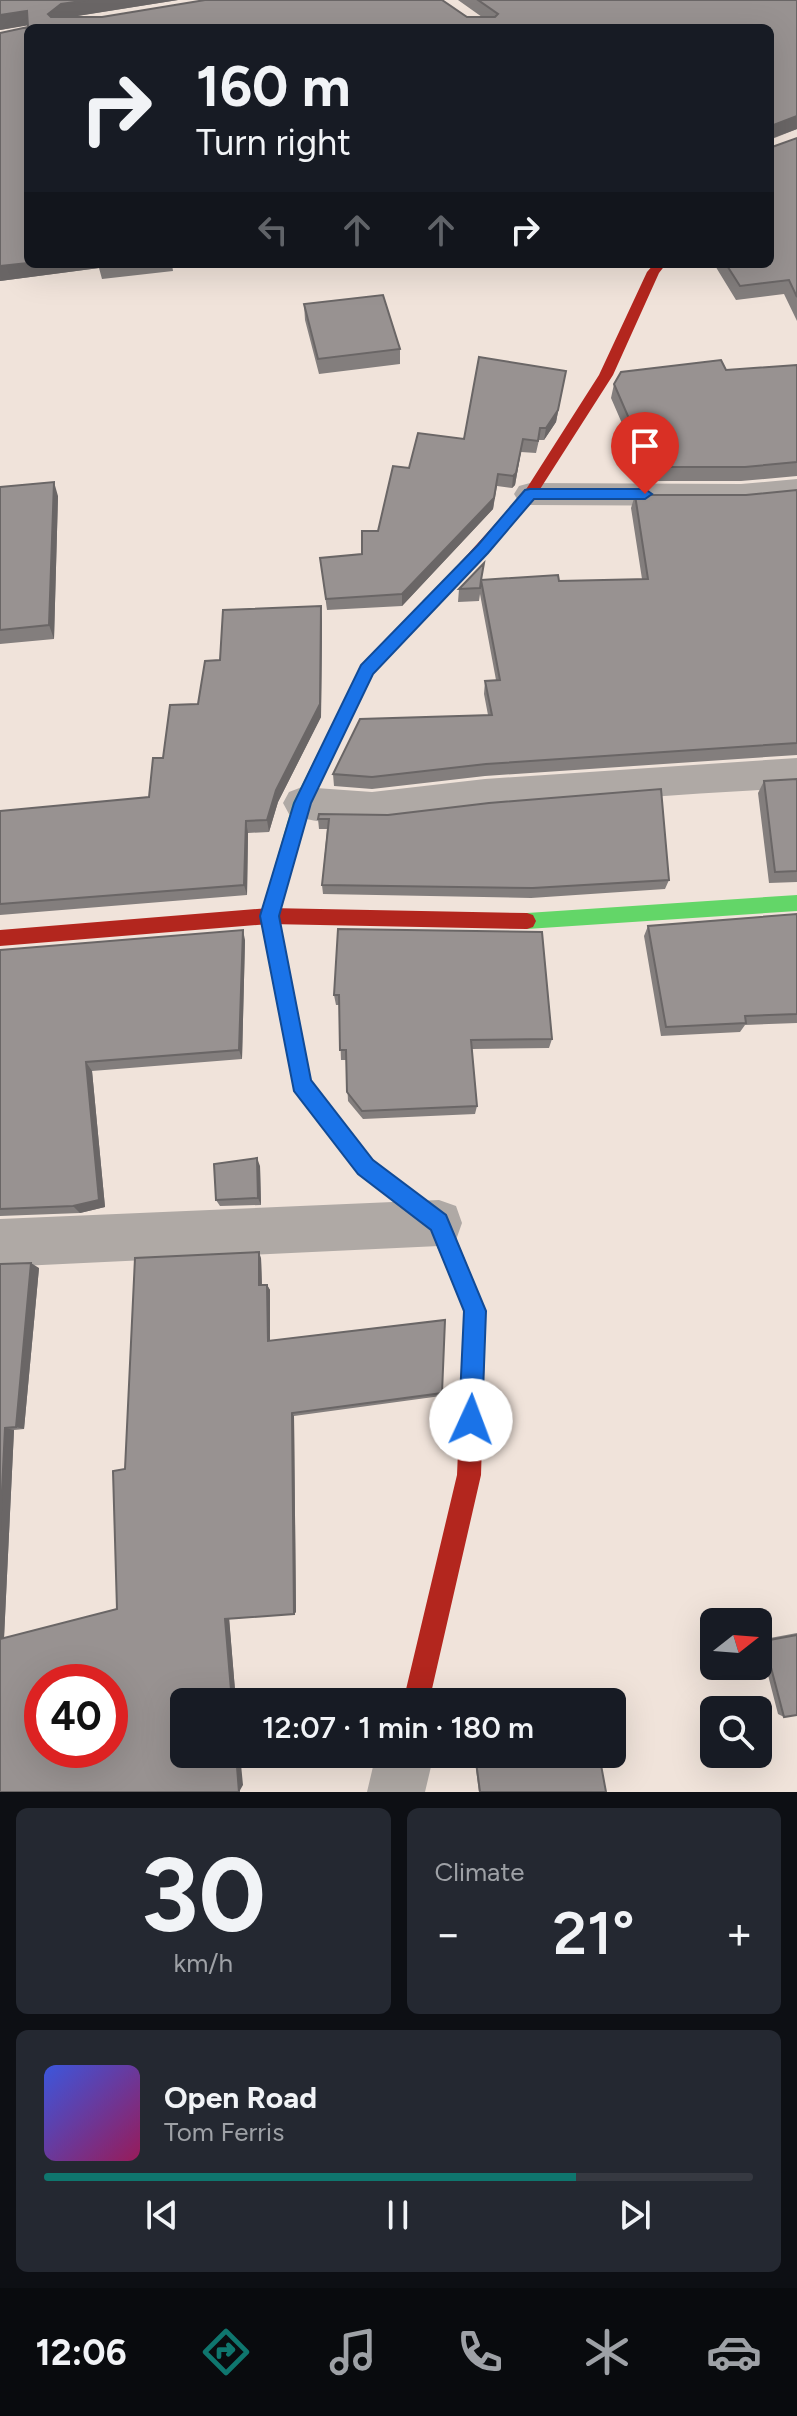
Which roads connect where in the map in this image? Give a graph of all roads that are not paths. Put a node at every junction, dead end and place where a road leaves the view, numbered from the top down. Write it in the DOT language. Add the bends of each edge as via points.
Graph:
graph roads {
  1 [pos="656,268"];
  2 [pos="797,490"];
  3 [pos="530,494"];
  4 [pos="797,773"];
  5 [pos="302,803"];
  6 [pos="797,903"];
  7 [pos="269,916"];
  8 [pos="0,938"];
  9 [pos="439,1223"];
  10 [pos="0,1243"];
  11 [pos="419,1688"];
  12 [pos="402,1768"];
  13 [pos="396,1792"];
  1 -- 3 [label="street" via="606,375"];
  2 -- 3 [label="street" via="741,495"];
  3 -- 5 [label="street" via="367,670"];
  4 -- 5 [label="street" via="483,795 370,811"];
  5 -- 7 [label="street"];
  6 -- 7 [label="street" via="531,921"];
  7 -- 8 [label="street"];
  7 -- 9 [label="street" via="301,1084 365,1167"];
  9 -- 10 [label="street"];
  9 -- 11 [label="street" via="475,1311 469,1475"];
  12 -- 13 [label="street"];
}
